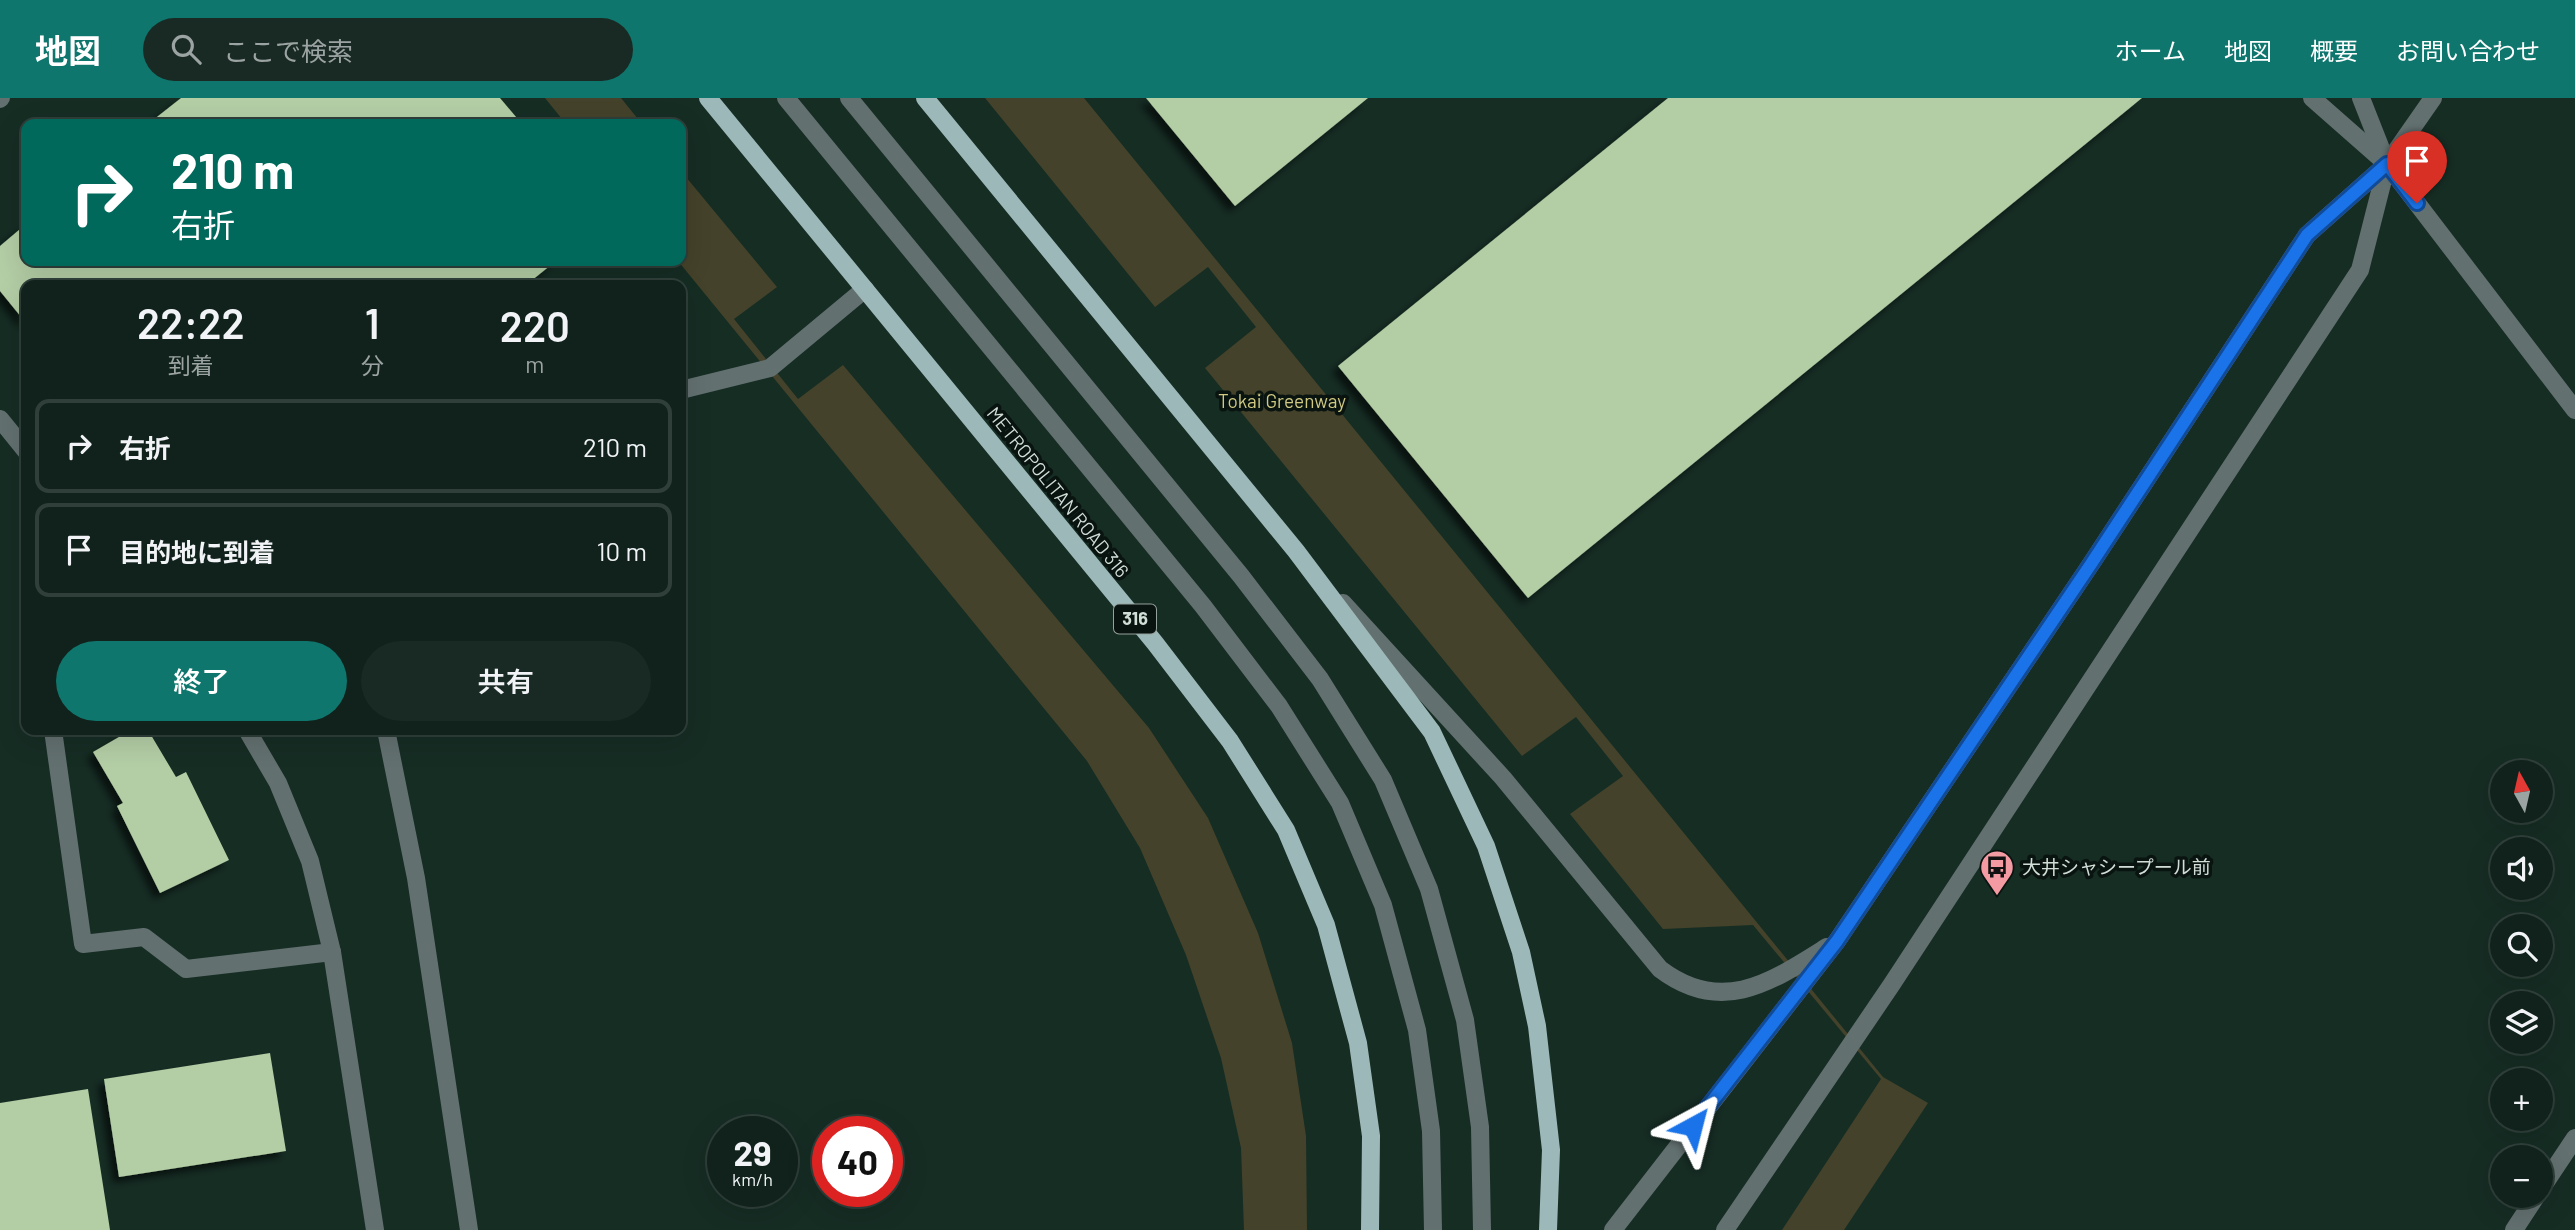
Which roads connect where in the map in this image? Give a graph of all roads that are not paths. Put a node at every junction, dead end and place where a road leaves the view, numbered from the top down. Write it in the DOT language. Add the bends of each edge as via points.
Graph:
graph roads {
  1 [pos="708,98"];
  2 [pos="786,98"];
  3 [pos="849,98"];
  4 [pos="925,98"];
  5 [pos="2312,98"];
  6 [pos="2361,98"];
  7 [pos="2433,98"];
  8 [pos="2387,164"];
  9 [pos="865,289"];
  10 [pos="686,389"];
  11 [pos="2575,410"];
  12 [pos="0,419"];
  13 [pos="21,445"];
  14 [pos="1296,551"];
  15 [pos="54,735"];
  16 [pos="250,735"];
  17 [pos="387,735"];
  18 [pos="1837,941"];
  19 [pos="332,952"];
  20 [pos="2575,1138"];
  21 [pos="2553,1171"];
  22 [pos="2528,1208"];
  23 [pos="375,1230"];
  24 [pos="469,1230"];
  25 [pos="1370,1230"];
  26 [pos="1433,1230"];
  27 [pos="1482,1230"];
  28 [pos="1548,1230"];
  29 [pos="1613,1230"];
  30 [pos="1725,1230"];
  31 [pos="2514,1230"];
  1 -- 9 [label="main road, METROPOLITAN ROAD 316 / 316"];
  2 -- 26 [label="street" via="1203,606 1279,706 1340,803 1383,905 1417,1030 1431,1131"];
  3 -- 27 [label="street" via="1241,576 1320,679 1383,780 1430,889 1465,1020 1480,1127"];
  4 -- 14 [label="main road"];
  5 -- 8 [label="street"];
  6 -- 8 [label="street"];
  7 -- 8 [label="street"];
  8 -- 11 [label="street"];
  8 -- 18 [label="street" via="2307,235"];
  8 -- 30 [label="street" via="2360,270 1908,960"];
  9 -- 10 [label="street" via="770,368"];
  9 -- 25 [label="main road, METROPOLITAN ROAD 316 / 316" via="1155,643 1230,741 1286,830 1326,925 1357,1043 1371,1136"];
  12 -- 13 [label="street"];
  14 -- 18 [label="street" via="1503,778 1660,969 1681,984 1735,991 1772,982"];
  14 -- 28 [label="main road" via="1432,733 1486,846 1521,952 1536,1027 1551,1150"];
  15 -- 19 [label="street" via="83,944 144,937 186,969"];
  16 -- 19 [label="street" via="278,783 310,861"];
  17 -- 24 [label="street" via="415,878"];
  18 -- 29 [label="street"];
  19 -- 23 [label="street"];
  20 -- 21 [label="street"];
  22 -- 31 [label="street"];
}
